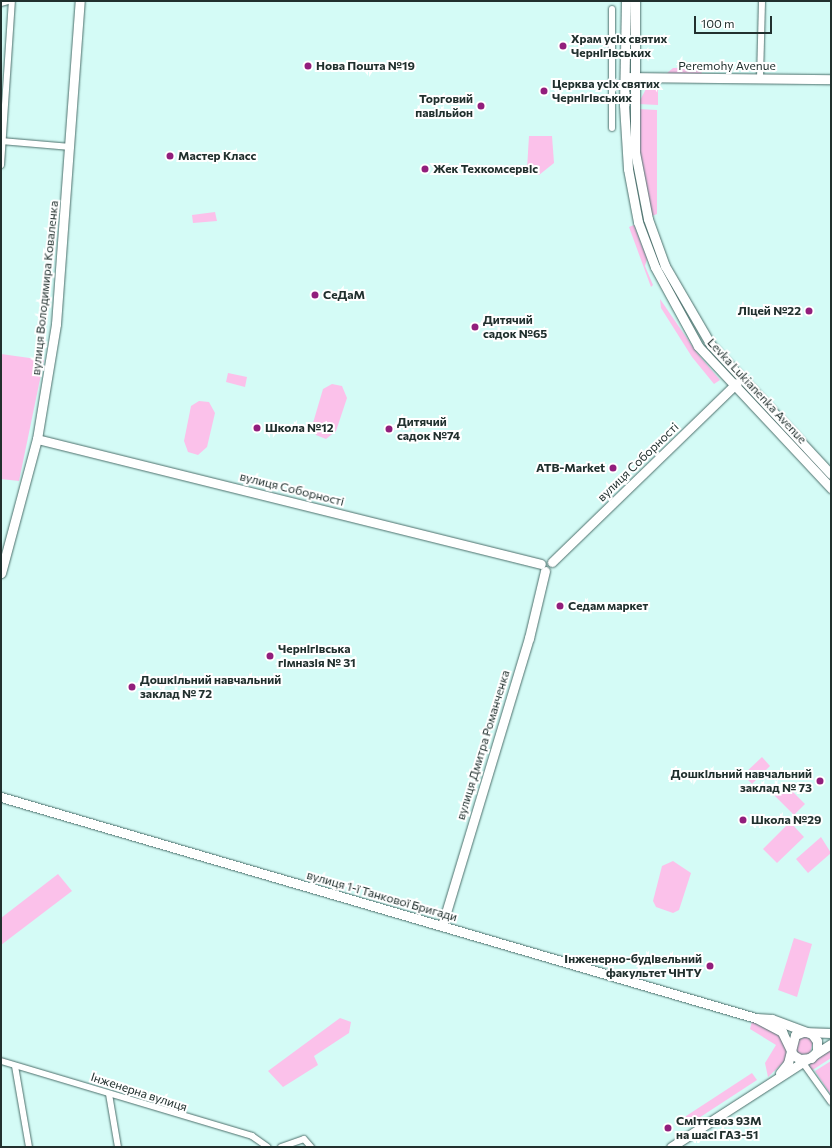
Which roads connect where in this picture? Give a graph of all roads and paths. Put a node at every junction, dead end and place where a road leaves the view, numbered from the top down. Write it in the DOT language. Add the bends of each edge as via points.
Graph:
graph roads {
  1 [pos="8,1"];
  2 [pos="12,1"];
  3 [pos="80,1"];
  4 [pos="626,1"];
  5 [pos="635,1"];
  6 [pos="762,1"];
  7 [pos="1,3"];
  8 [pos="612,9"];
  9 [pos="624,77"];
  10 [pos="634,77"];
  11 [pos="760,78"];
  12 [pos="831,79"];
  13 [pos="612,128"];
  14 [pos="2,142"];
  15 [pos="71,147"];
  16 [pos="1,165"];
  17 [pos="741,379"];
  18 [pos="733,386"];
  19 [pos="37,439"];
  20 [pos="831,474"];
  21 [pos="831,488"];
  22 [pos="543,567"];
  23 [pos="1,573"];
  24 [pos="1,797"];
  25 [pos="442,926"];
  26 [pos="756,1018"];
  27 [pos="808,1032"];
  28 [pos="831,1033"];
  29 [pos="831,1044"];
  30 [pos="790,1047"];
  31 [pos="811,1058"];
  32 [pos="800,1060"];
  33 [pos="1,1062"];
  34 [pos="15,1066"];
  35 [pos="771,1080"];
  36 [pos="110,1094"];
  37 [pos="831,1102"];
  38 [pos="29,1147"];
  39 [pos="118,1147"];
  40 [pos="268,1147"];
  41 [pos="281,1147"];
  42 [pos="311,1147"];
  43 [pos="671,1147"];
  1 -- 7 [label="street"];
  2 -- 14 [label="street"];
  3 -- 15 [label="street, вулиця Володимира Коваленка"];
  4 -- 9 [label="street, Levka Lukianenka Avenue"];
  5 -- 10 [label="street, Levka Lukianenka Avenue"];
  6 -- 11 [label="street"];
  8 -- 13 [label="street"];
  9 -- 10 [label="street, Peremohy Avenue"];
  9 -- 18 [label="street, Levka Lukianenka Avenue" via="628,169 647,246 686,327"];
  10 -- 11 [label="street, Peremohy Avenue"];
  10 -- 17 [label="street, Levka Lukianenka Avenue" via="638,171 655,240 693,319"];
  11 -- 12 [label="street, Peremohy Avenue"];
  14 -- 15 [label="street"];
  14 -- 16 [label="street"];
  15 -- 19 [label="street, вулиця Володимира Коваленка" via="56,324"];
  17 -- 18 [label="street, вулиця Соборності"];
  17 -- 20 [label="street, Levka Lukianenka Avenue"];
  18 -- 21 [label="street, Levka Lukianenka Avenue"];
  18 -- 22 [label="street, вулиця Соборності" via="552,562 552,569"];
  19 -- 22 [label="street, вулиця Соборності"];
  19 -- 23 [label="street, вулиця Володимира Коваленка"];
  22 -- 25 [label="street, вулиця Дмитра Романченка" via="529,638"];
  24 -- 25 [label="street, вулиця 1-ї Танкової Бригади"];
  25 -- 26 [label="street, вулиця 1-ї Танкової Бригади"];
  26 -- 27 [label="street, вулиця 1-ї Танкової Бригади" via="772,1019"];
  26 -- 30 [label="street, вулиця 1-ї Танкової Бригади" via="782,1032"];
  27 -- 28 [label="street, вулиця 1-ї Танкової Бригади"];
  27 -- 30 [label="street" via="795,1035"];
  27 -- 31 [label="street" via="815,1037 818,1046"];
  29 -- 31 [label="street"];
  30 -- 32 [label="street"];
  30 -- 35 [label="street" via="788,1063"];
  31 -- 32 [label="street"];
  32 -- 35 [label="street"];
  32 -- 37 [label="street"];
  33 -- 34 [label="street, Інженерна вулиця"];
  34 -- 36 [label="street, Інженерна вулиця"];
  34 -- 38 [label="street"];
  35 -- 43 [label="street"];
  36 -- 39 [label="street"];
  36 -- 40 [label="street, Інженерна вулиця" via="252,1136"];
  41 -- 42 [label="street" via="304,1139"];
}
